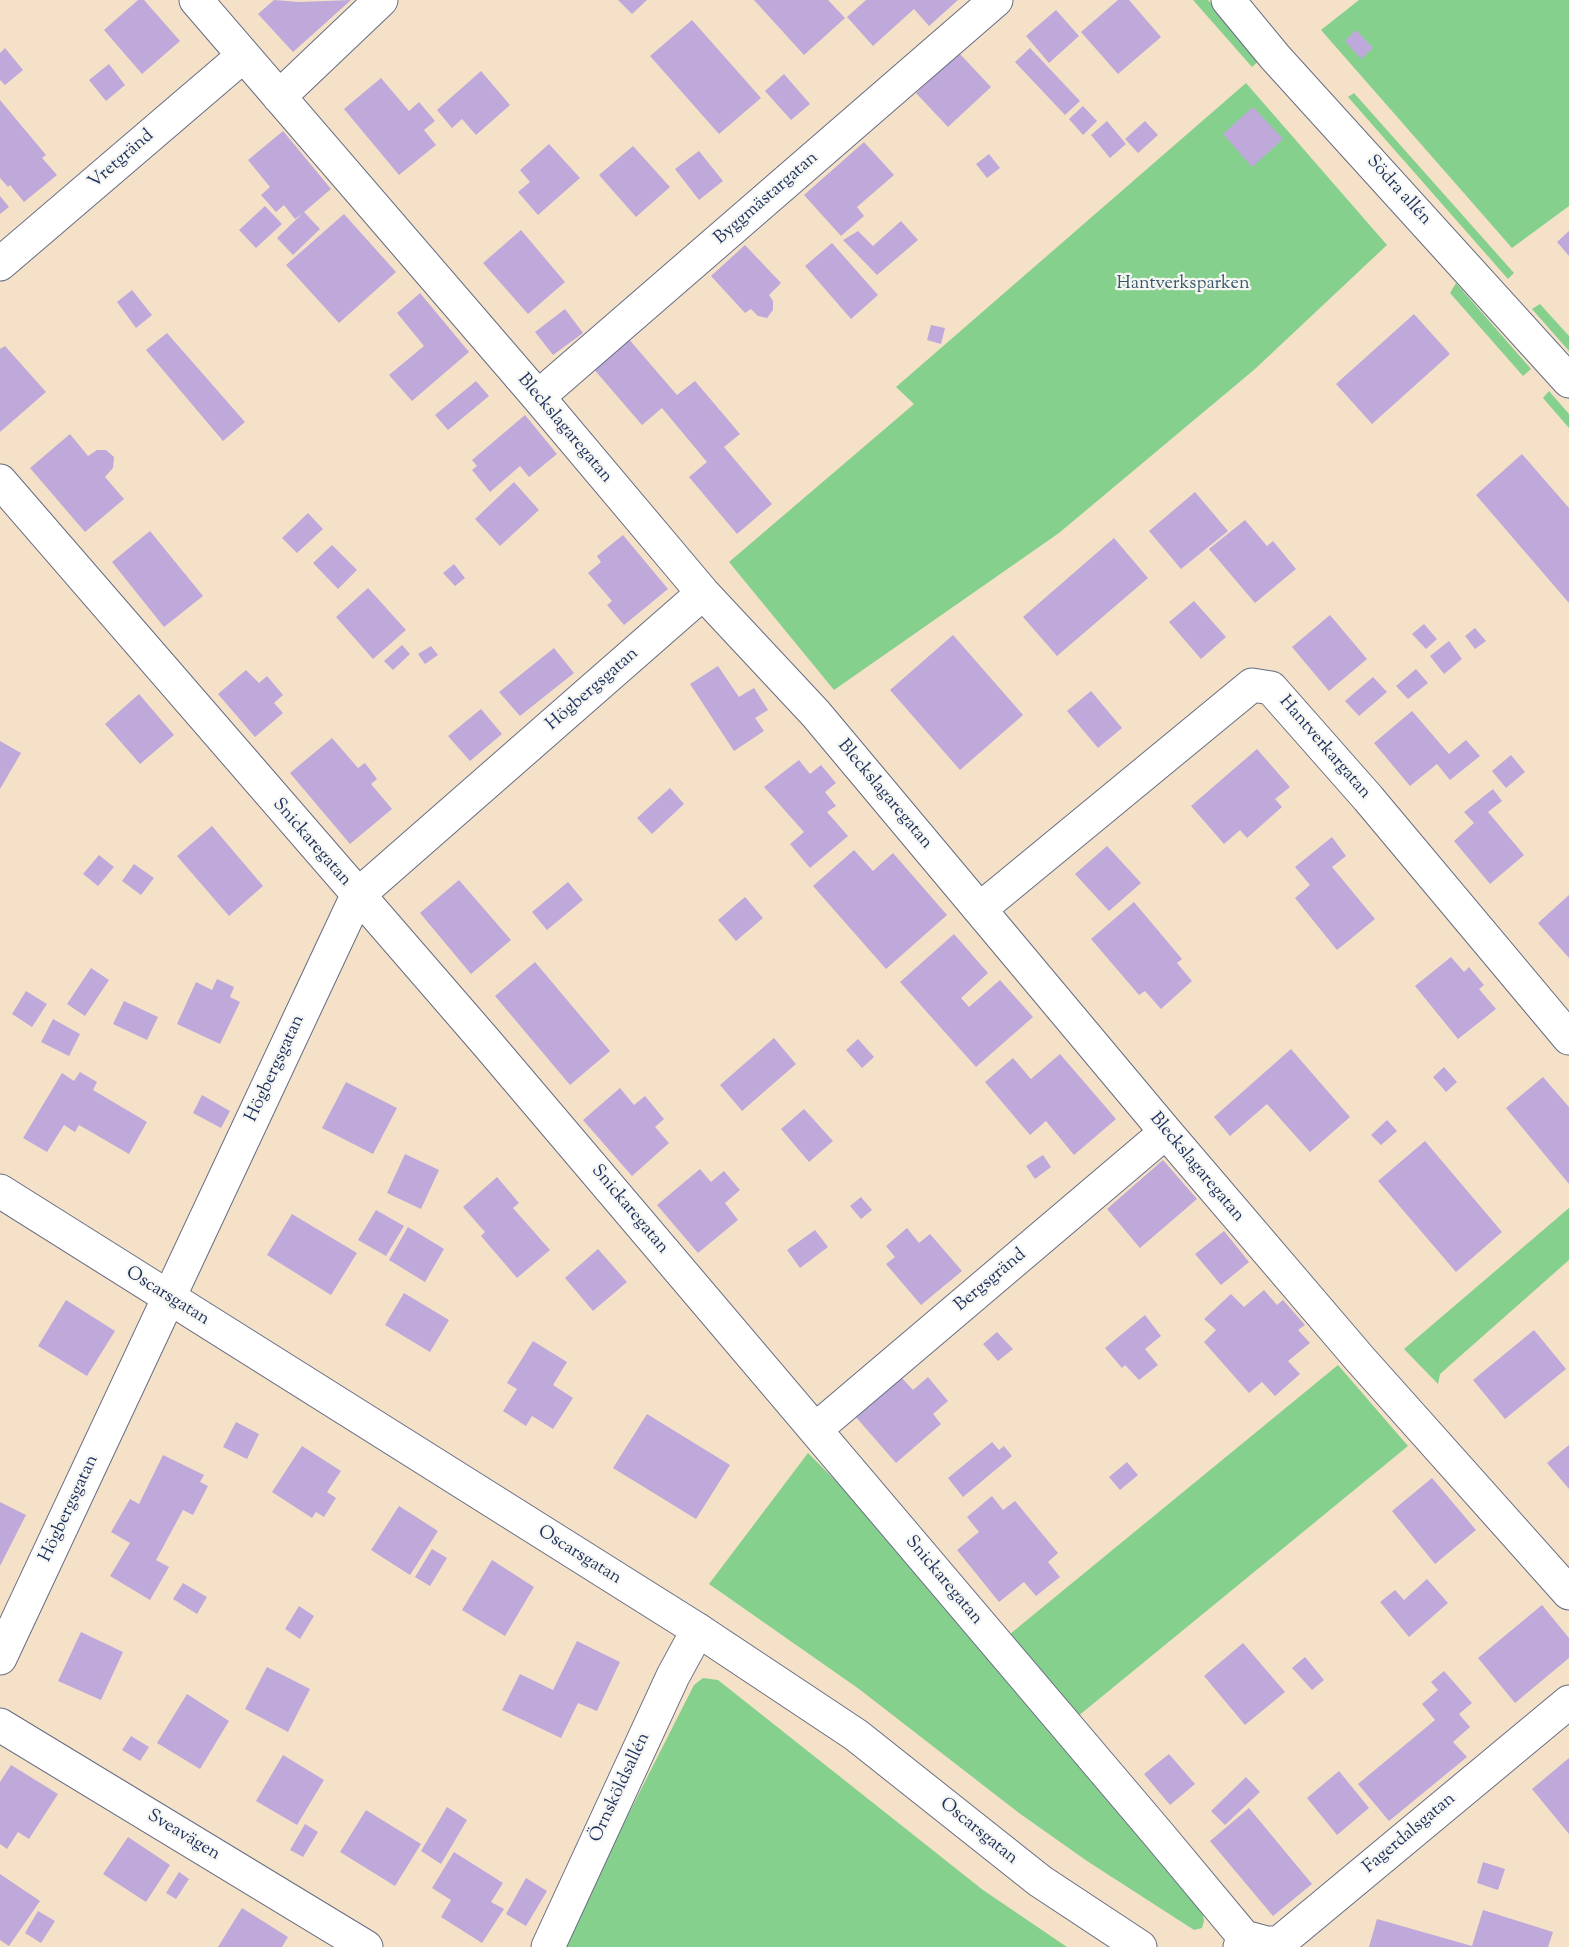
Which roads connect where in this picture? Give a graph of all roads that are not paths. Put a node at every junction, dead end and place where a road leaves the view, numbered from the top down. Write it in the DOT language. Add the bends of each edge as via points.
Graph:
graph roads {
  1 [pos="196,0"];
  2 [pos="381,0"];
  3 [pos="996,0"];
  4 [pos="1228,0"];
  5 [pos="243,56"];
  6 [pos="279,97"];
  7 [pos="0,264"];
  8 [pos="1569,381"];
  9 [pos="538,398"];
  10 [pos="0,482"];
  11 [pos="703,593"];
  12 [pos="357,896"];
  13 [pos="980,909"];
  14 [pos="1569,1038"];
  15 [pos="1166,1132"];
  16 [pos="0,1191"];
  17 [pos="170,1299"];
  18 [pos="816,1429"];
  19 [pos="1569,1593"];
  20 [pos="698,1630"];
  21 [pos="0,1658"];
  22 [pos="1569,1702"];
  23 [pos="0,1725"];
  24 [pos="1242,1942"];
  25 [pos="366,1947"];
  26 [pos="548,1947"];
  27 [pos="1140,1947"];
  1 -- 5 [label="street, Bleckslagaregatan"];
  2 -- 6 [label="street"];
  3 -- 9 [label="street, Byggmästargatan"];
  4 -- 8 [label="street, Södra allén"];
  5 -- 6 [label="street, Bleckslagaregatan"];
  5 -- 7 [label="street, Vretgränd"];
  6 -- 9 [label="street, Bleckslagaregatan"];
  9 -- 11 [label="street, Bleckslagaregatan"];
  10 -- 12 [label="street, Snickaregatan"];
  11 -- 12 [label="street, Högbergsgatan"];
  11 -- 13 [label="street, Bleckslagaregatan" via="816,714"];
  12 -- 17 [label="street, Högbergsgatan"];
  12 -- 18 [label="street, Snickaregatan"];
  13 -- 14 [label="street, Hantverkargatan" via="1252,686 1271,688"];
  13 -- 15 [label="street, Bleckslagaregatan"];
  15 -- 18 [label="street, Bergsgränd"];
  15 -- 19 [label="street, Bleckslagaregatan" via="1378,1381"];
  16 -- 17 [label="street, Oscarsgatan"];
  17 -- 20 [label="street, Oscarsgatan"];
  17 -- 21 [label="street, Högbergsgatan"];
  18 -- 24 [label="street, Snickaregatan"];
  20 -- 26 [label="street, Örnsköldsallén"];
  20 -- 27 [label="street, Oscarsgatan" via="856,1735 1040,1881"];
  22 -- 24 [label="street, Fagerdalsgatan" via="1278,1943"];
  23 -- 25 [label="street, Sveavägen"];
}
